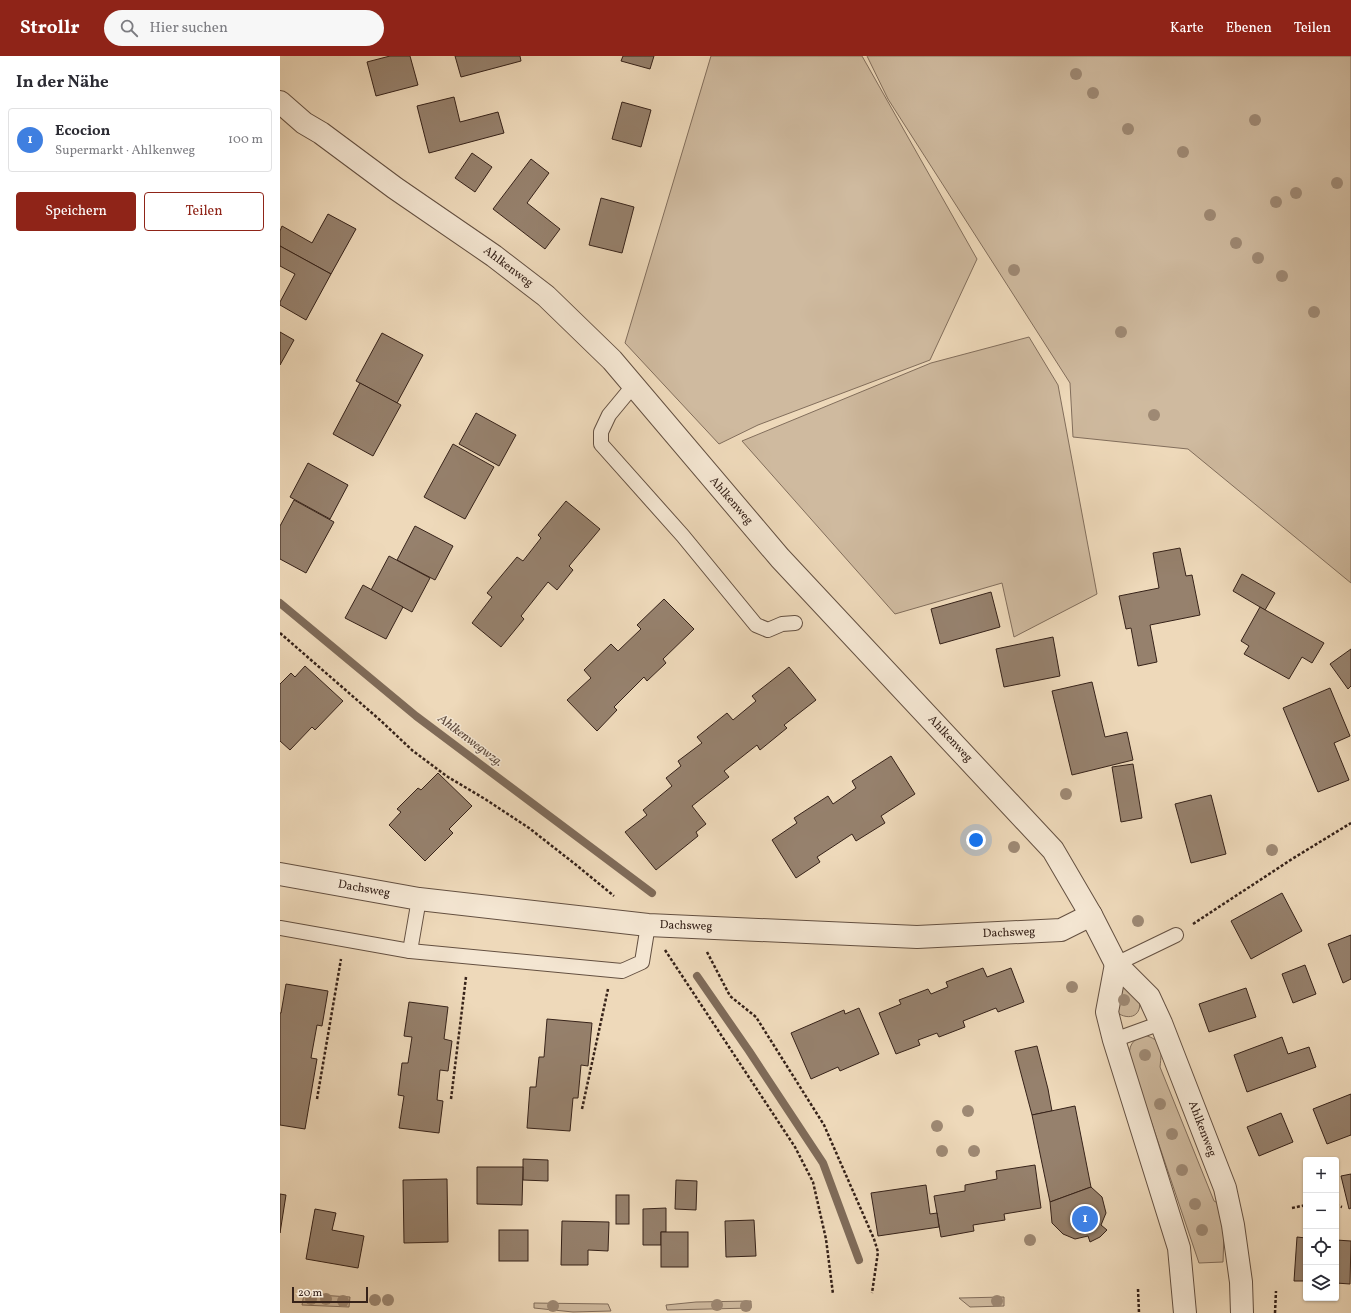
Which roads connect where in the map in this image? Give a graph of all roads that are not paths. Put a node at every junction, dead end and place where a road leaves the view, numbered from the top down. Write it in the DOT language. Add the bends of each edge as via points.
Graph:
graph roads {
  1 [pos="280,102"];
  2 [pos="633,386"];
  3 [pos="795,622"];
  4 [pos="280,874"];
  5 [pos="419,898"];
  6 [pos="1091,915"];
  7 [pos="648,925"];
  8 [pos="280,928"];
  9 [pos="1176,935"];
  10 [pos="410,951"];
  11 [pos="1116,964"];
  12 [pos="1161,1023"];
  13 [pos="1114,1040"];
  14 [pos="1185,1313"];
  15 [pos="1242,1313"];
  1 -- 2 [label="street, Ahlkenweg" via="304,123 494,256 546,296 612,360"];
  2 -- 3 [label="lane" via="609,415 601,432 601,444 683,536 756,625 768,630"];
  2 -- 6 [label="street, Ahlkenweg" via="780,558 1053,850"];
  4 -- 5 [label="street, Dachsweg"];
  5 -- 7 [label="street, Dachsweg"];
  5 -- 10 [label="lane"];
  6 -- 7 [label="street, Dachsweg" via="1061,930 917,937"];
  6 -- 11 [label="street, Ahlkenweg"];
  7 -- 10 [label="lane" via="642,962 622,971"];
  8 -- 10 [label="lane"];
  9 -- 11 [label="lane"];
  11 -- 12 [label="street, Ahlkenweg" via="1149,997"];
  11 -- 13 [label="street" via="1107,1012"];
  12 -- 13 [label="lane"];
  12 -- 15 [label="street, Ahlkenweg" via="1225,1188 1241,1282"];
  13 -- 14 [label="street" via="1179,1248"];
}
